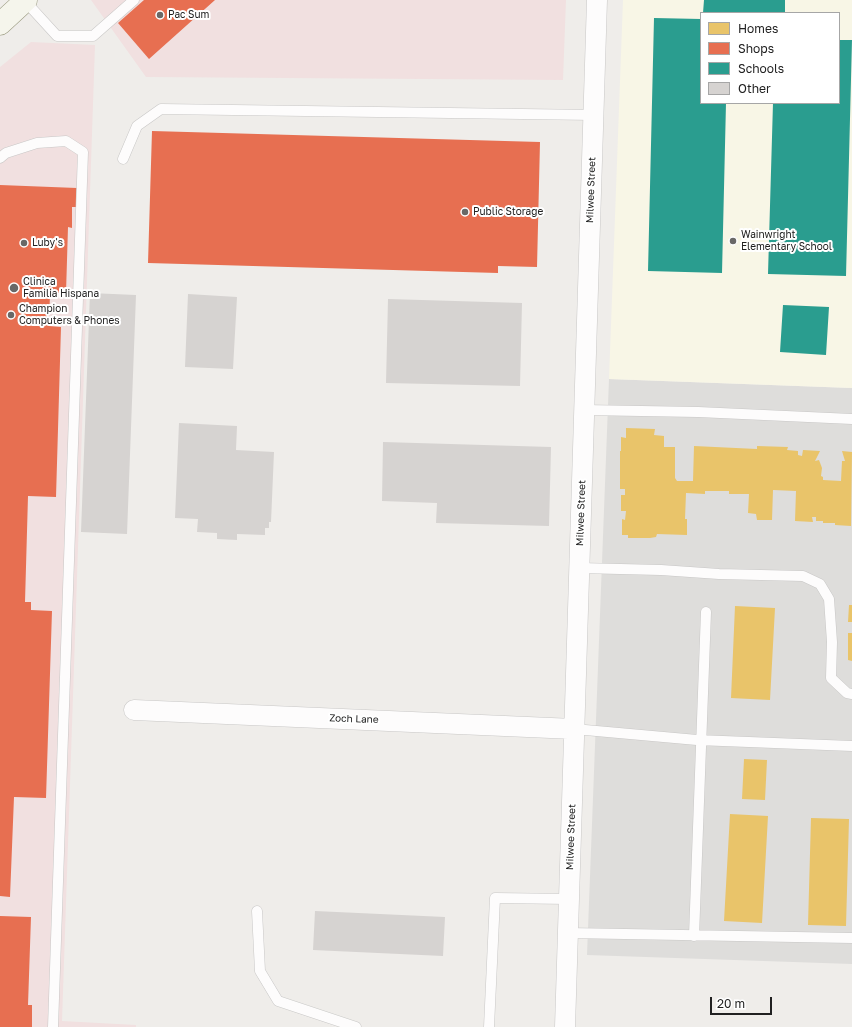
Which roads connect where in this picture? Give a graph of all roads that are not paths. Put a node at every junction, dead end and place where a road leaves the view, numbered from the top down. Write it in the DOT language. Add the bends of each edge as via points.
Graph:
graph roads {
  1 [pos="134,0"];
  2 [pos="597,0"];
  3 [pos="26,1"];
  4 [pos="0,24"];
  5 [pos="594,115"];
  6 [pos="0,158"];
  7 [pos="123,159"];
  8 [pos="584,410"];
  9 [pos="852,419"];
  10 [pos="579,568"];
  11 [pos="706,612"];
  12 [pos="852,694"];
  13 [pos="134,710"];
  14 [pos="574,729"];
  15 [pos="701,740"];
  16 [pos="852,746"];
  17 [pos="569,899"];
  18 [pos="257,911"];
  19 [pos="568,933"];
  20 [pos="694,936"];
  21 [pos="852,938"];
  22 [pos="53,1027"];
  23 [pos="356,1027"];
  24 [pos="489,1027"];
  25 [pos="565,1027"];
  1 -- 3 [label="lane" via="93,36 57,36"];
  2 -- 5 [label="street, Milwee Street"];
  3 -- 4 [label="main road"];
  5 -- 7 [label="lane" via="161,109 137,126"];
  5 -- 8 [label="street, Milwee Street"];
  6 -- 22 [label="lane" via="6,153 37,143 66,141 83,152"];
  8 -- 9 [label="lane"];
  8 -- 10 [label="street, Milwee Street"];
  10 -- 12 [label="lane" via="804,576 820,584 829,598 831,678 847,693"];
  10 -- 14 [label="street, Milwee Street"];
  11 -- 15 [label="lane"];
  13 -- 14 [label="street, Zoch Lane"];
  14 -- 15 [label="lane"];
  14 -- 17 [label="street, Milwee Street"];
  15 -- 16 [label="lane"];
  15 -- 20 [label="lane"];
  17 -- 19 [label="street, Milwee Street"];
  17 -- 24 [label="lane" via="495,898"];
  18 -- 23 [label="lane" via="260,971 278,1001"];
  19 -- 20 [label="lane"];
  19 -- 25 [label="street, Milwee Street"];
  20 -- 21 [label="lane"];
}
